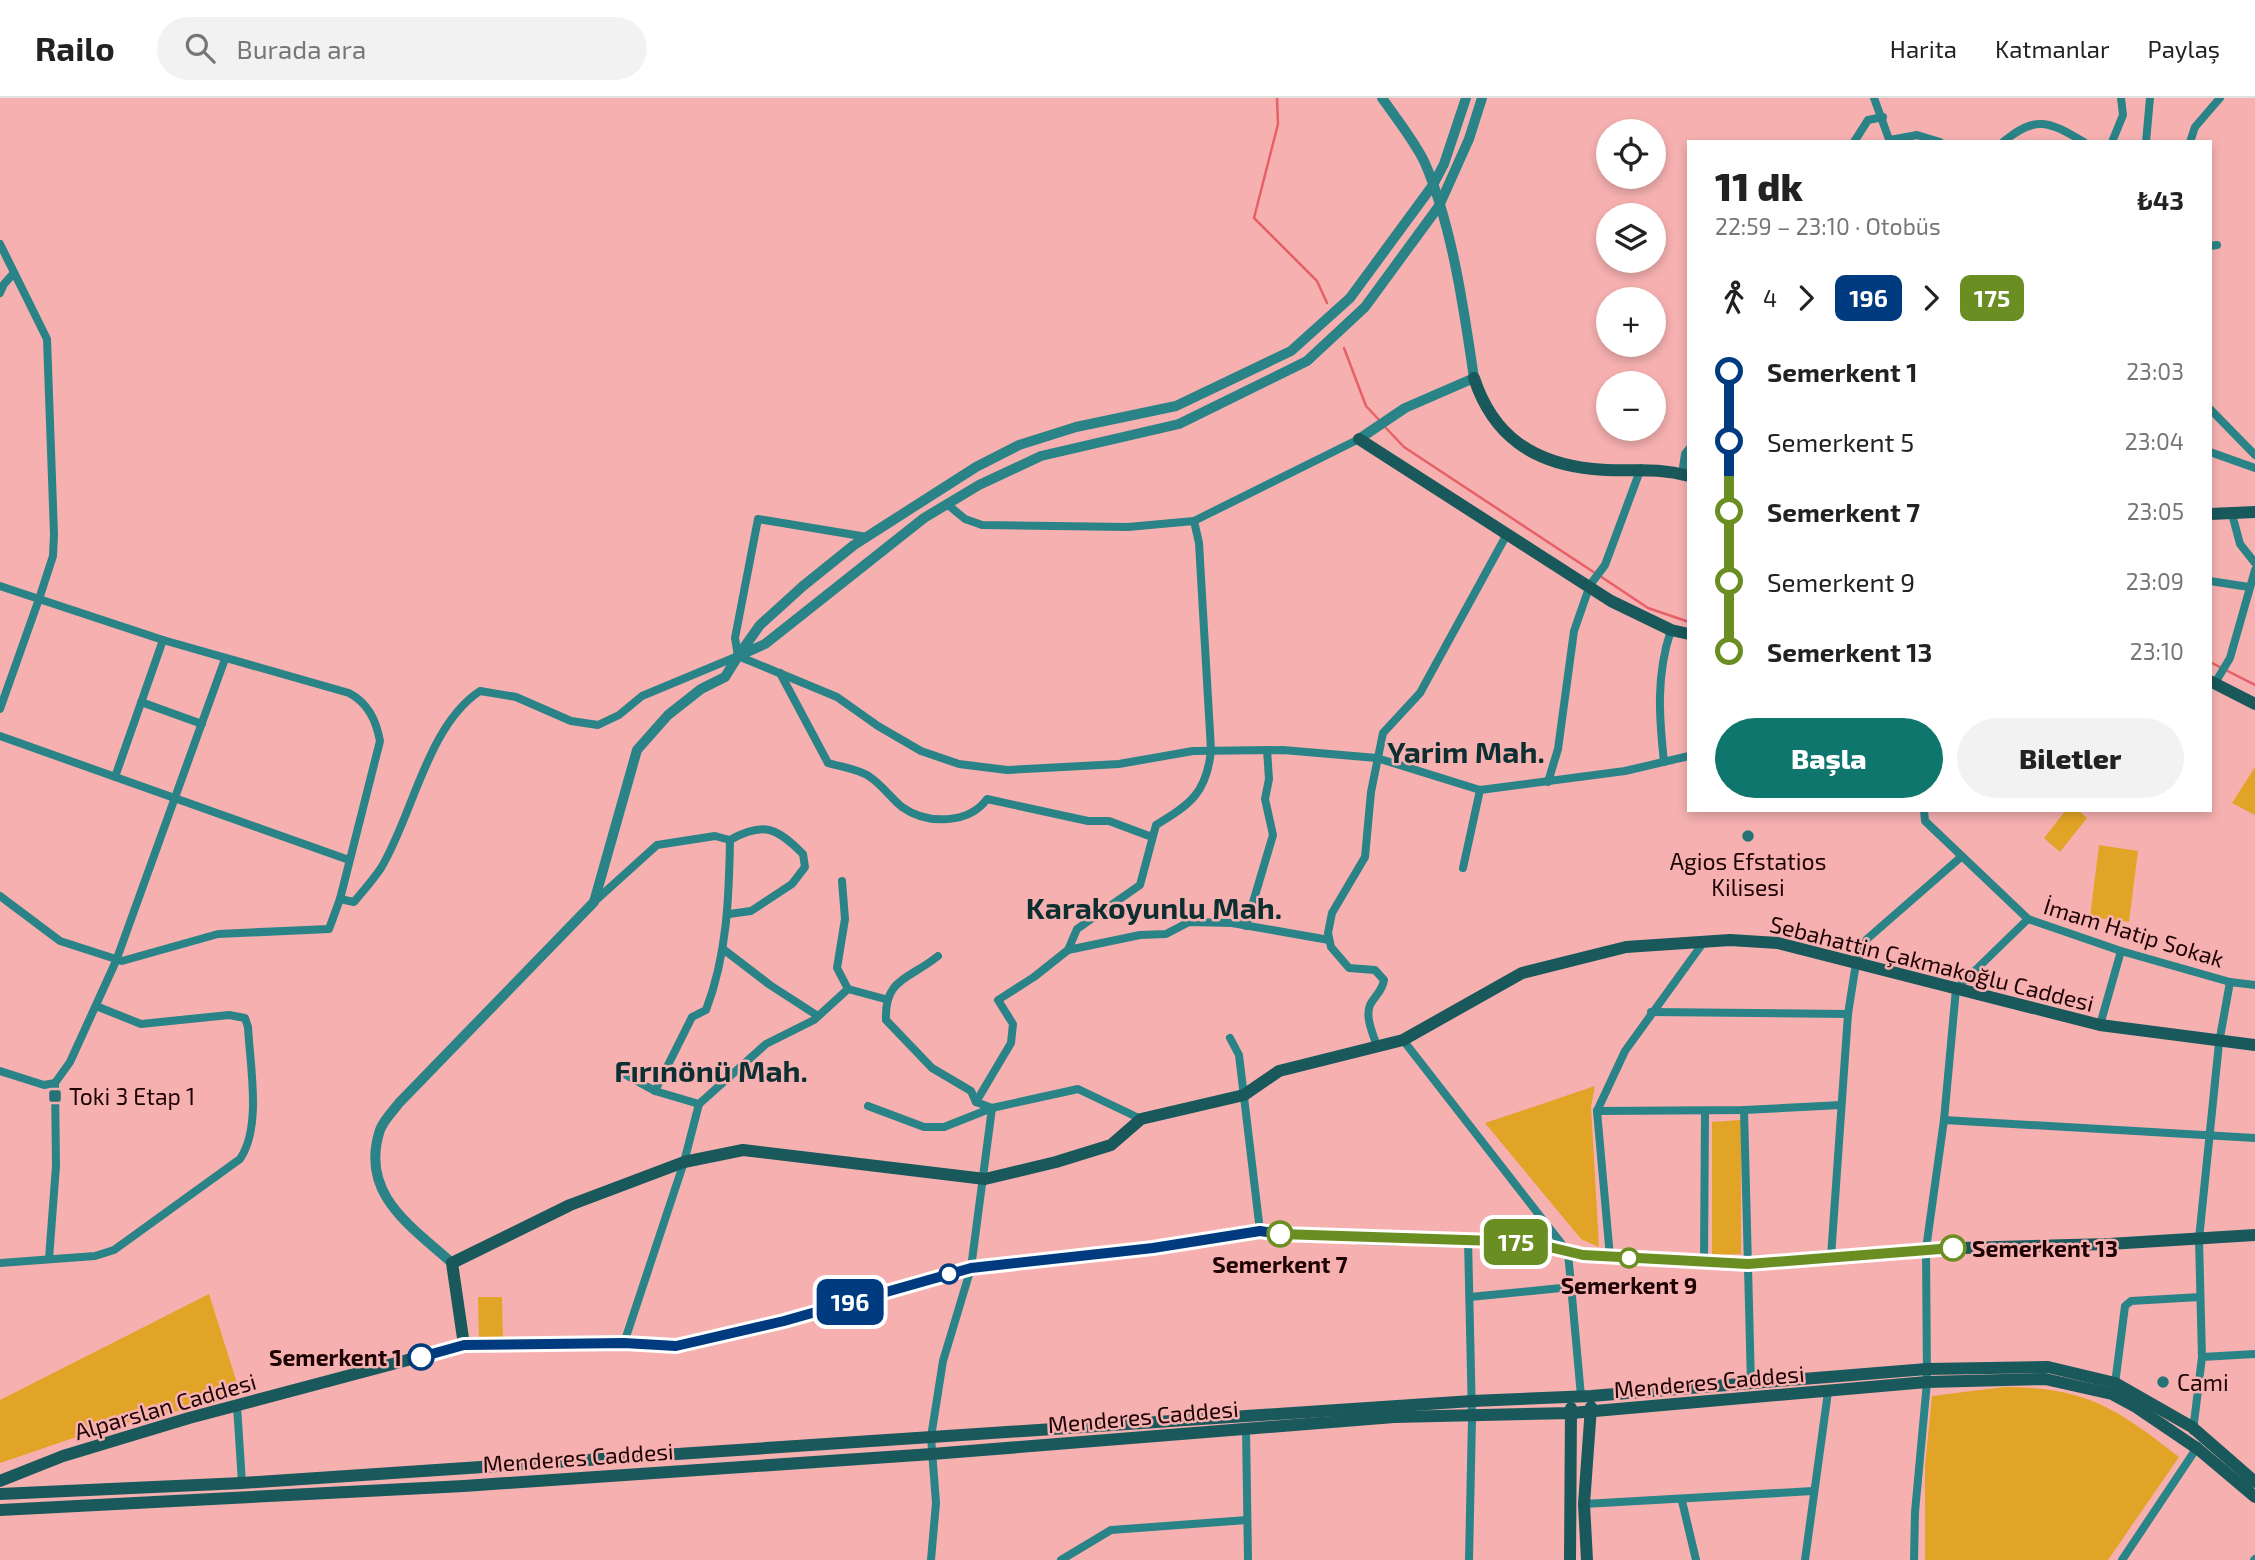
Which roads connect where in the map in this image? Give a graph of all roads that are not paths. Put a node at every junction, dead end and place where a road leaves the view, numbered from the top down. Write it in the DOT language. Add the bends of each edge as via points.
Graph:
graph roads {
  1 [pos="1382,98"];
  2 [pos="1466,98"];
  3 [pos="1482,98"];
  4 [pos="1874,98"];
  5 [pos="2121,98"];
  6 [pos="2150,98"];
  7 [pos="2220,98"];
  8 [pos="1883,117"];
  9 [pos="1855,140"];
  10 [pos="1890,140"];
  11 [pos="1894,140"];
  12 [pos="1933,140"];
  13 [pos="2006,140"];
  14 [pos="2081,140"];
  15 [pos="2113,140"];
  16 [pos="2146,140"];
  17 [pos="2191,140"];
  18 [pos="1433,185"];
  19 [pos="1439,206"];
  20 [pos="0,244"];
  21 [pos="14,273"];
  22 [pos="0,293"];
  23 [pos="1474,378"];
  24 [pos="2212,411"];
  25 [pos="1359,439"];
  26 [pos="1687,452"];
  27 [pos="2212,453"];
  28 [pos="2255,455"];
  29 [pos="1641,468"];
  30 [pos="2255,468"];
  31 [pos="1685,475"];
  32 [pos="947,504"];
  33 [pos="2255,512"];
  34 [pos="2212,514"];
  35 [pos="2232,514"];
  36 [pos="1194,521"];
  37 [pos="1507,534"];
  38 [pos="867,537"];
  39 [pos="2255,563"];
  40 [pos="2255,570"];
  41 [pos="2212,581"];
  42 [pos="1590,585"];
  43 [pos="0,586"];
  44 [pos="2249,587"];
  45 [pos="39,599"];
  46 [pos="1671,630"];
  47 [pos="1687,634"];
  48 [pos="163,640"];
  49 [pos="738,656"];
  50 [pos="225,659"];
  51 [pos="780,673"];
  52 [pos="2215,680"];
  53 [pos="141,702"];
  54 [pos="2255,704"];
  55 [pos="0,709"];
  56 [pos="202,724"];
  57 [pos="0,736"];
  58 [pos="1211,750"];
  59 [pos="1267,750"];
  60 [pos="1687,756"];
  61 [pos="1377,758"];
  62 [pos="1664,762"];
  63 [pos="115,777"];
  64 [pos="1548,782"];
  65 [pos="1480,790"];
  66 [pos="174,798"];
  67 [pos="1924,812"];
  68 [pos="1152,838"];
  69 [pos="730,840"];
  70 [pos="1961,857"];
  71 [pos="349,860"];
  72 [pos="1463,868"];
  73 [pos="842,881"];
  74 [pos="0,896"];
  75 [pos="340,899"];
  76 [pos="594,902"];
  77 [pos="729,914"];
  78 [pos="2028,919"];
  79 [pos="1247,926"];
  80 [pos="1329,940"];
  81 [pos="1703,943"];
  82 [pos="723,948"];
  83 [pos="1068,950"];
  84 [pos="2121,951"];
  85 [pos="938,956"];
  86 [pos="116,961"];
  87 [pos="1856,963"];
  88 [pos="2230,982"];
  89 [pos="2255,985"];
  90 [pos="848,989"];
  91 [pos="1956,989"];
  92 [pos="885,999"];
  93 [pos="96,1006"];
  94 [pos="1651,1012"];
  95 [pos="1847,1014"];
  96 [pos="818,1016"];
  97 [pos="2100,1025"];
  98 [pos="1230,1038"];
  99 [pos="1403,1040"];
  100 [pos="2219,1043"];
  101 [pos="2255,1045"];
  102 [pos="1377,1046"];
  103 [pos="0,1070"];
  104 [pos="626,1074"];
  105 [pos="55,1083"];
  106 [pos="655,1091"];
  107 [pos="1244,1095"];
  108 [pos="976,1102"];
  109 [pos="699,1104"];
  110 [pos="1841,1105"];
  111 [pos="868,1106"];
  112 [pos="992,1108"];
  113 [pos="1744,1110"];
  114 [pos="1597,1111"];
  115 [pos="1704,1111"];
  116 [pos="1141,1119"];
  117 [pos="1944,1120"];
  118 [pos="2209,1137"];
  119 [pos="2255,1138"];
  120 [pos="684,1162"];
  121 [pos="985,1179"];
  122 [pos="1260,1231"];
  123 [pos="2255,1234"];
  124 [pos="1468,1239"];
  125 [pos="2199,1239"];
  126 [pos="1926,1249"];
  127 [pos="1568,1252"];
  128 [pos="1610,1257"];
  129 [pos="1831,1257"];
  130 [pos="50,1259"];
  131 [pos="1704,1262"];
  132 [pos="0,1263"];
  133 [pos="452,1263"];
  134 [pos="1748,1264"];
  135 [pos="971,1268"];
  136 [pos="1571,1287"];
  137 [pos="1470,1297"];
  138 [pos="2200,1297"];
  139 [pos="624,1343"];
  140 [pos="464,1345"];
  141 [pos="2255,1354"];
  142 [pos="2202,1357"];
  143 [pos="1927,1375"];
  144 [pos="1751,1384"];
  145 [pos="2114,1388"];
  146 [pos="1828,1392"];
  147 [pos="1581,1396"];
  148 [pos="237,1406"];
  149 [pos="1472,1407"];
  150 [pos="1591,1412"];
  151 [pos="1572,1413"];
  152 [pos="2192,1427"];
  153 [pos="1246,1429"];
  154 [pos="931,1437"];
  155 [pos="2198,1449"];
  156 [pos="932,1454"];
  157 [pos="2254,1479"];
  158 [pos="0,1481"];
  159 [pos="242,1483"];
  160 [pos="1813,1491"];
  161 [pos="0,1494"];
  162 [pos="2255,1497"];
  163 [pos="1682,1501"];
  164 [pos="1584,1504"];
  165 [pos="0,1510"];
  166 [pos="1247,1520"];
  167 [pos="931,1560"];
  168 [pos="1061,1560"];
  169 [pos="1248,1560"];
  170 [pos="1469,1560"];
  171 [pos="1570,1560"];
  172 [pos="1587,1560"];
  173 [pos="1696,1560"];
  174 [pos="1805,1560"];
  175 [pos="1914,1560"];
  176 [pos="2122,1560"];
  1 -- 18 [label="street" via="1423,159"];
  2 -- 18 [label="street"];
  3 -- 19 [label="street"];
  4 -- 8 [label="street"];
  5 -- 15 [label="street" via="2123,115"];
  6 -- 16 [label="street"];
  7 -- 17 [label="street" via="2195,127"];
  8 -- 9 [label="street" via="1868,120"];
  8 -- 10 [label="street"];
  11 -- 12 [label="street" via="1917,135"];
  13 -- 14 [label="street" via="2032,123 2052,123"];
  18 -- 19 [label="street"];
  18 -- 38 [label="street" via="1350,298 1291,351 1176,406 1019,445"];
  19 -- 23 [label="street" via="1464,309"];
  19 -- 32 [label="street" via="1366,307 1307,361 1179,424 1041,456"];
  20 -- 21 [label="street"];
  21 -- 22 [label="street"];
  21 -- 45 [label="street" via="47,339 54,534 53,555"];
  23 -- 25 [label="street" via="1390,418"];
  23 -- 29 [label="main road" via="1482,403 1516,444 1538,456 1595,470"];
  24 -- 28 [label="street"];
  25 -- 36 [label="street"];
  25 -- 37 [label="main road"];
  26 -- 31 [label="street"];
  27 -- 30 [label="street"];
  29 -- 31 [label="main road"];
  29 -- 42 [label="street" via="1605,565"];
  32 -- 36 [label="street" via="965,519 982,525 1128,527"];
  32 -- 49 [label="street" via="765,644"];
  33 -- 35 [label="main road"];
  34 -- 35 [label="main road"];
  35 -- 39 [label="street" via="2240,544"];
  36 -- 58 [label="street"];
  37 -- 42 [label="main road"];
  37 -- 61 [label="street" via="1420,693 1383,733"];
  38 -- 49 [label="street" via="760,625"];
  38 -- 49 [label="street" via="758,519 735,638"];
  40 -- 44 [label="street"];
  41 -- 44 [label="street"];
  42 -- 46 [label="main road" via="1611,601"];
  42 -- 64 [label="street" via="1574,631 1558,748"];
  43 -- 45 [label="street"];
  44 -- 52 [label="street" via="2230,658"];
  45 -- 48 [label="street"];
  45 -- 55 [label="street"];
  46 -- 47 [label="main road"];
  46 -- 62 [label="street" via="1658,690"];
  48 -- 50 [label="street"];
  48 -- 53 [label="street"];
  49 -- 51 [label="street"];
  49 -- 75 [label="street" via="642,696 619,715 597,725 571,721 516,697 480,691 465,701 442,734 380,869 354,902"];
  49 -- 76 [label="street" via="724,677 668,715 637,750"];
  50 -- 56 [label="street"];
  50 -- 71 [label="street" via="349,693 373,717 379,753"];
  51 -- 58 [label="street" via="837,696 921,751 959,764 1007,770 1094,765"];
  51 -- 68 [label="street" via="828,763 868,775 903,808 920,816 940,820 968,816 987,799 1088,821 1109,821"];
  52 -- 54 [label="main road"];
  53 -- 56 [label="street"];
  53 -- 63 [label="street"];
  56 -- 66 [label="street"];
  57 -- 63 [label="street"];
  58 -- 59 [label="street"];
  58 -- 68 [label="street" via="1209,777 1181,811 1156,825"];
  59 -- 61 [label="street"];
  59 -- 79 [label="street" via="1265,799 1273,835"];
  60 -- 62 [label="street"];
  61 -- 65 [label="street"];
  61 -- 80 [label="street" via="1365,857 1332,913"];
  62 -- 64 [label="street"];
  63 -- 66 [label="street"];
  64 -- 65 [label="street"];
  65 -- 72 [label="street"];
  66 -- 71 [label="street"];
  66 -- 86 [label="street"];
  67 -- 70 [label="street, İmam Hatip Sokak" via="1926,821"];
  68 -- 83 [label="street" via="1140,885 1077,929"];
  69 -- 76 [label="street" via="715,836 657,845"];
  69 -- 77 [label="street"];
  69 -- 77 [label="street" via="749,830 774,830 803,854 805,867 792,884 751,911"];
  70 -- 78 [label="street, İmam Hatip Sokak"];
  70 -- 87 [label="street" via="1867,939"];
  71 -- 75 [label="street"];
  73 -- 90 [label="street" via="845,919 837,968"];
  74 -- 86 [label="street" via="60,941"];
  75 -- 86 [label="street" via="329,929 218,933"];
  76 -- 133 [label="street" via="398,1103 380,1129 378,1186 393,1210"];
  77 -- 82 [label="street"];
  78 -- 84 [label="street, İmam Hatip Sokak"];
  78 -- 91 [label="street"];
  79 -- 80 [label="street"];
  79 -- 83 [label="street" via="1189,922 1166,934"];
  80 -- 102 [label="street" via="1349,968 1375,970 1384,979 1381,993 1370,1004 1369,1020"];
  81 -- 87 [label="main road, Sebahattin Çakmakoğlu Caddesi" via="1778,943"];
  81 -- 94 [label="street"];
  81 -- 99 [label="main road, Sebahattin Çakmakoğlu Caddesi" via="1626,947 1522,973"];
  82 -- 96 [label="street"];
  82 -- 106 [label="street" via="706,1010 692,1017"];
  83 -- 108 [label="street" via="998,1000 1013,1024 1011,1043"];
  84 -- 88 [label="street, İmam Hatip Sokak"];
  84 -- 97 [label="street"];
  85 -- 92 [label="street" via="898,982"];
  86 -- 93 [label="street"];
  87 -- 91 [label="main road, Sebahattin Çakmakoğlu Caddesi"];
  87 -- 95 [label="street"];
  88 -- 89 [label="street, İmam Hatip Sokak"];
  88 -- 100 [label="street"];
  90 -- 92 [label="street"];
  90 -- 96 [label="street"];
  91 -- 97 [label="main road, Sebahattin Çakmakoğlu Caddesi"];
  91 -- 117 [label="street"];
  92 -- 108 [label="street" via="886,1020 932,1068 971,1091"];
  93 -- 105 [label="street"];
  93 -- 130 [label="street" via="141,1024 229,1015 245,1018 253,1129 240,1159 114,1250"];
  94 -- 95 [label="street"];
  94 -- 114 [label="street" via="1625,1051"];
  95 -- 110 [label="street"];
  96 -- 109 [label="street" via="766,1044"];
  97 -- 100 [label="main road, Sebahattin Çakmakoğlu Caddesi"];
  98 -- 107 [label="street" via="1239,1055"];
  99 -- 102 [label="main road, Sebahattin Çakmakoğlu Caddesi"];
  99 -- 127 [label="street"];
  100 -- 101 [label="main road, Sebahattin Çakmakoğlu Caddesi"];
  100 -- 118 [label="street"];
  102 -- 107 [label="main road, Sebahattin Çakmakoğlu Caddesi" via="1279,1071"];
  103 -- 105 [label="street" via="44,1085"];
  104 -- 106 [label="street"];
  105 -- 130 [label="street"];
  106 -- 109 [label="street"];
  107 -- 116 [label="main road, Sebahattin Çakmakoğlu Caddesi"];
  107 -- 122 [label="street"];
  108 -- 112 [label="street"];
  109 -- 120 [label="street"];
  110 -- 113 [label="street"];
  110 -- 129 [label="street"];
  111 -- 112 [label="street" via="925,1127 944,1127"];
  112 -- 116 [label="street" via="1078,1089"];
  112 -- 121 [label="street"];
  113 -- 115 [label="street"];
  113 -- 134 [label="street"];
  114 -- 115 [label="street"];
  114 -- 128 [label="street"];
  115 -- 131 [label="street"];
  116 -- 121 [label="main road, Sebahattin Çakmakoğlu Caddesi" via="1111,1145"];
  117 -- 118 [label="street"];
  117 -- 126 [label="street"];
  118 -- 119 [label="street"];
  118 -- 125 [label="street"];
  120 -- 121 [label="main road, Sebahattin Çakmakoğlu Caddesi" via="743,1150"];
  120 -- 133 [label="main road, Sebahattin Çakmakoğlu Caddesi" via="570,1205"];
  120 -- 139 [label="street"];
  121 -- 135 [label="street"];
  122 -- 124 [label="main road, Alparslan Caddesi" via="1369,1239"];
  122 -- 135 [label="main road, Alparslan Caddesi"];
  123 -- 125 [label="main road, Alparslan Caddesi"];
  124 -- 127 [label="main road, Alparslan Caddesi" via="1528,1242"];
  124 -- 137 [label="street"];
  125 -- 126 [label="main road, Alparslan Caddesi"];
  125 -- 138 [label="street"];
  126 -- 129 [label="main road, Alparslan Caddesi"];
  126 -- 143 [label="street"];
  127 -- 128 [label="main road, Alparslan Caddesi"];
  127 -- 136 [label="street"];
  128 -- 131 [label="main road, Alparslan Caddesi"];
  129 -- 134 [label="main road, Alparslan Caddesi"];
  130 -- 132 [label="street"];
  131 -- 134 [label="main road, Alparslan Caddesi"];
  133 -- 140 [label="main road"];
  134 -- 144 [label="street"];
  135 -- 139 [label="main road, Alparslan Caddesi" via="676,1346"];
  135 -- 154 [label="street" via="943,1361"];
  136 -- 137 [label="street"];
  136 -- 147 [label="street"];
  137 -- 149 [label="street"];
  138 -- 142 [label="street"];
  138 -- 145 [label="street" via="2132,1301 2124,1306"];
  139 -- 140 [label="main road, Alparslan Caddesi"];
  140 -- 148 [label="main road, Alparslan Caddesi"];
  141 -- 142 [label="street"];
  142 -- 152 [label="street"];
  143 -- 144 [label="main road, Menderes Caddesi"];
  143 -- 145 [label="main road, Menderes Caddesi" via="2045,1379"];
  143 -- 146 [label="main road, Menderes Caddesi"];
  143 -- 175 [label="street"];
  144 -- 147 [label="main road, Menderes Caddesi"];
  145 -- 152 [label="main road, Menderes Caddesi"];
  145 -- 155 [label="main road, Menderes Caddesi"];
  146 -- 150 [label="main road, Menderes Caddesi"];
  146 -- 160 [label="street"];
  147 -- 149 [label="main road, Menderes Caddesi"];
  147 -- 150 [label="main road"];
  147 -- 151 [label="main road"];
  148 -- 158 [label="main road, Alparslan Caddesi" via="63,1457"];
  148 -- 159 [label="street"];
  149 -- 151 [label="main road, Menderes Caddesi"];
  149 -- 153 [label="main road, Menderes Caddesi"];
  149 -- 154 [label="main road, Menderes Caddesi"];
  149 -- 170 [label="street"];
  150 -- 151 [label="main road, Menderes Caddesi"];
  150 -- 164 [label="main road"];
  151 -- 171 [label="main road"];
  152 -- 155 [label="street"];
  152 -- 157 [label="main road, Menderes Caddesi"];
  153 -- 156 [label="main road, Menderes Caddesi"];
  153 -- 166 [label="street"];
  154 -- 156 [label="street"];
  154 -- 159 [label="main road, Menderes Caddesi"];
  155 -- 162 [label="main road, Menderes Caddesi"];
  155 -- 176 [label="street"];
  156 -- 165 [label="main road, Menderes Caddesi"];
  156 -- 167 [label="street" via="936,1503"];
  159 -- 161 [label="main road, Menderes Caddesi"];
  160 -- 163 [label="street"];
  160 -- 174 [label="street"];
  163 -- 164 [label="street"];
  163 -- 173 [label="street"];
  164 -- 172 [label="main road"];
  166 -- 168 [label="street" via="1120,1528 1096,1536"];
  166 -- 169 [label="street"];
}
